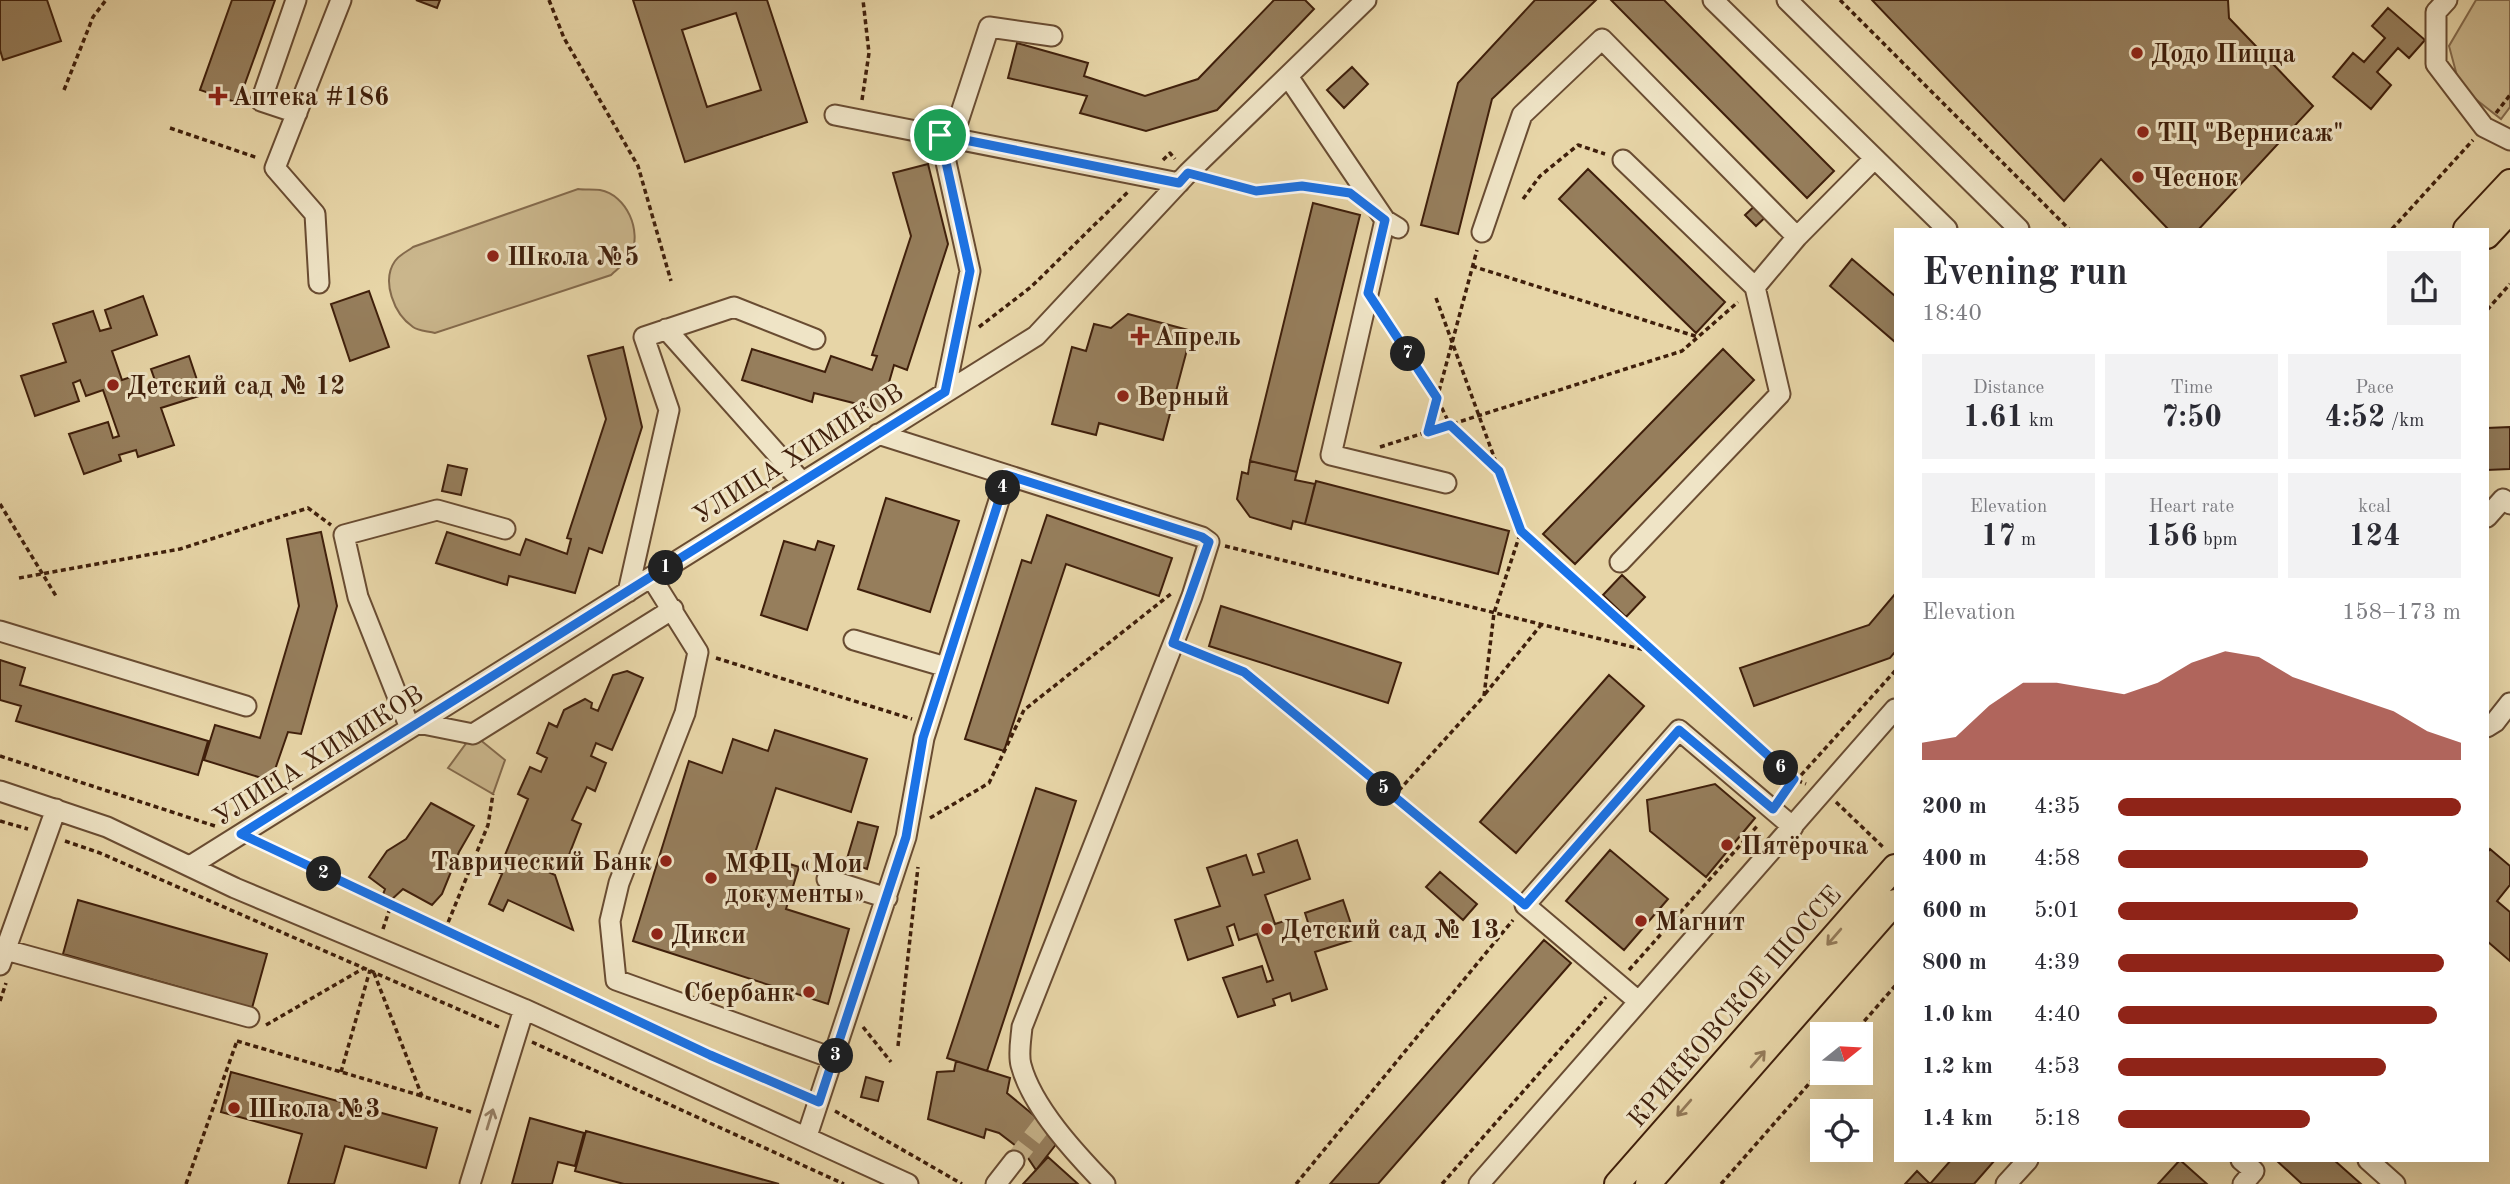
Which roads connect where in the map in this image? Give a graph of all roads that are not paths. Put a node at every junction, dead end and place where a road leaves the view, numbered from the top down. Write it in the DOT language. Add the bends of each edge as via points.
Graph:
graph roads {
  1 [pos="296,0"];
  2 [pos="341,0"];
  3 [pos="1713,0"];
  4 [pos="1787,0"];
  5 [pos="2447,0"];
  6 [pos="1363,1"];
  7 [pos="1052,36"];
  8 [pos="1289,78"];
  9 [pos="297,113"];
  10 [pos="835,115"];
  11 [pos="946,136"];
  12 [pos="2510,140"];
  13 [pos="1874,159"];
  14 [pos="1623,160"];
  15 [pos="1183,178"];
  16 [pos="2510,182"];
  17 [pos="2510,211"];
  18 [pos="1946,228"];
  19 [pos="2018,228"];
  20 [pos="2467,228"];
  21 [pos="2489,234"];
  22 [pos="1480,237"];
  23 [pos="1797,237"];
  24 [pos="319,283"];
  25 [pos="1755,287"];
  26 [pos="666,329"];
  27 [pos="815,339"];
  28 [pos="945,392"];
  29 [pos="878,434"];
  30 [pos="1007,475"];
  31 [pos="802,482"];
  32 [pos="1446,483"];
  33 [pos="2510,504"];
  34 [pos="2489,515"];
  35 [pos="505,529"];
  36 [pos="1620,562"];
  37 [pos="651,577"];
  38 [pos="628,592"];
  39 [pos="673,609"];
  40 [pos="0,631"];
  41 [pos="854,640"];
  42 [pos="946,667"];
  43 [pos="2510,703"];
  44 [pos="246,706"];
  45 [pos="1894,710"];
  46 [pos="414,726"];
  47 [pos="2489,726"];
  48 [pos="0,791"];
  49 [pos="56,809"];
  50 [pos="1793,827"];
  51 [pos="1891,859"];
  52 [pos="190,866"];
  53 [pos="827,879"];
  54 [pos="887,898"];
  55 [pos="1886,909"];
  56 [pos="3,958"];
  57 [pos="1638,1001"];
  58 [pos="524,1009"];
  59 [pos="253,1027"];
  60 [pos="835,1059"];
  61 [pos="807,1136"];
  62 [pos="1014,1161"];
  63 [pos="2026,1162"];
  64 [pos="2243,1162"];
  65 [pos="2370,1162"];
  66 [pos="896,1181"];
  67 [pos="470,1184"];
  68 [pos="996,1184"];
  69 [pos="1105,1184"];
  70 [pos="1479,1184"];
  71 [pos="1617,1184"];
  72 [pos="1648,1184"];
  73 [pos="2006,1184"];
  74 [pos="2243,1184"];
  75 [pos="2396,1184"];
  1 -- 9 [label="street" via="261,101"];
  2 -- 9 [label="street"];
  3 -- 13 [label="street"];
  4 -- 19 [label="street"];
  5 -- 12 [label="street" via="2436,12 2436,64 2484,127"];
  6 -- 8 [label="street, УЛИЦА ХИМИКОВ"];
  7 -- 11 [label="street" via="989,27"];
  8 -- 15 [label="street, УЛИЦА ХИМИКОВ"];
  8 -- 32 [label="street" via="1392,224 1368,293 1331,455"];
  9 -- 24 [label="street" via="275,168 315,214"];
  10 -- 11 [label="street"];
  11 -- 15 [label="street" via="1145,176"];
  11 -- 28 [label="street" via="970,271"];
  13 -- 18 [label="street"];
  13 -- 23 [label="street"];
  14 -- 25 [label="street"];
  15 -- 28 [label="street, УЛИЦА ХИМИКОВ" via="1036,335"];
  16 -- 20 [label="main road"];
  17 -- 21 [label="main road"];
  22 -- 23 [label="street" via="1522,115 1602,39"];
  23 -- 25 [label="street"];
  25 -- 36 [label="street" via="1780,394"];
  26 -- 27 [label="street" via="734,307"];
  26 -- 31 [label="street"];
  26 -- 38 [label="street" via="644,337 669,410"];
  28 -- 29 [label="street, УЛИЦА ХИМИКОВ"];
  29 -- 30 [label="street"];
  29 -- 31 [label="street, УЛИЦА ХИМИКОВ"];
  30 -- 42 [label="street"];
  30 -- 69 [label="street" via="1209,542 1202,570 1022,1027 1021,1064 1036,1100"];
  31 -- 37 [label="street, УЛИЦА ХИМИКОВ"];
  33 -- 34 [label="street" via="2503,499"];
  35 -- 46 [label="street" via="437,510 344,535 358,597"];
  37 -- 38 [label="street, УЛИЦА ХИМИКОВ"];
  37 -- 39 [label="street"];
  38 -- 46 [label="street, УЛИЦА ХИМИКОВ"];
  39 -- 46 [label="street" via="473,734"];
  39 -- 60 [label="street" via="698,652 685,713 619,883 611,921 617,980"];
  40 -- 44 [label="street"];
  41 -- 42 [label="street"];
  42 -- 54 [label="street"];
  43 -- 47 [label="street"];
  45 -- 50 [label="street"];
  46 -- 52 [label="street, УЛИЦА ХИМИКОВ"];
  48 -- 49 [label="street"];
  49 -- 52 [label="street"];
  49 -- 56 [label="street"];
  50 -- 57 [label="street"];
  50 -- 57 [label="street" via="1679,730 1525,905"];
  51 -- 55 [label="main road, КРИККОВСКОЕ ШОССЕ"];
  52 -- 58 [label="street"];
  53 -- 54 [label="street"];
  54 -- 60 [label="street"];
  55 -- 71 [label="main road, КРИККОВСКОЕ ШОССЕ, one-way"];
  72 -- 55 [label="main road, one-way"];
  56 -- 59 [label="street"];
  57 -- 70 [label="street"];
  58 -- 61 [label="street"];
  67 -- 58 [label="street, one-way"];
  60 -- 61 [label="street"];
  61 -- 66 [label="street"];
  62 -- 68 [label="street"];
  63 -- 73 [label="street"];
  64 -- 74 [label="street" via="2254,1171"];
  65 -- 75 [label="street"];
}
